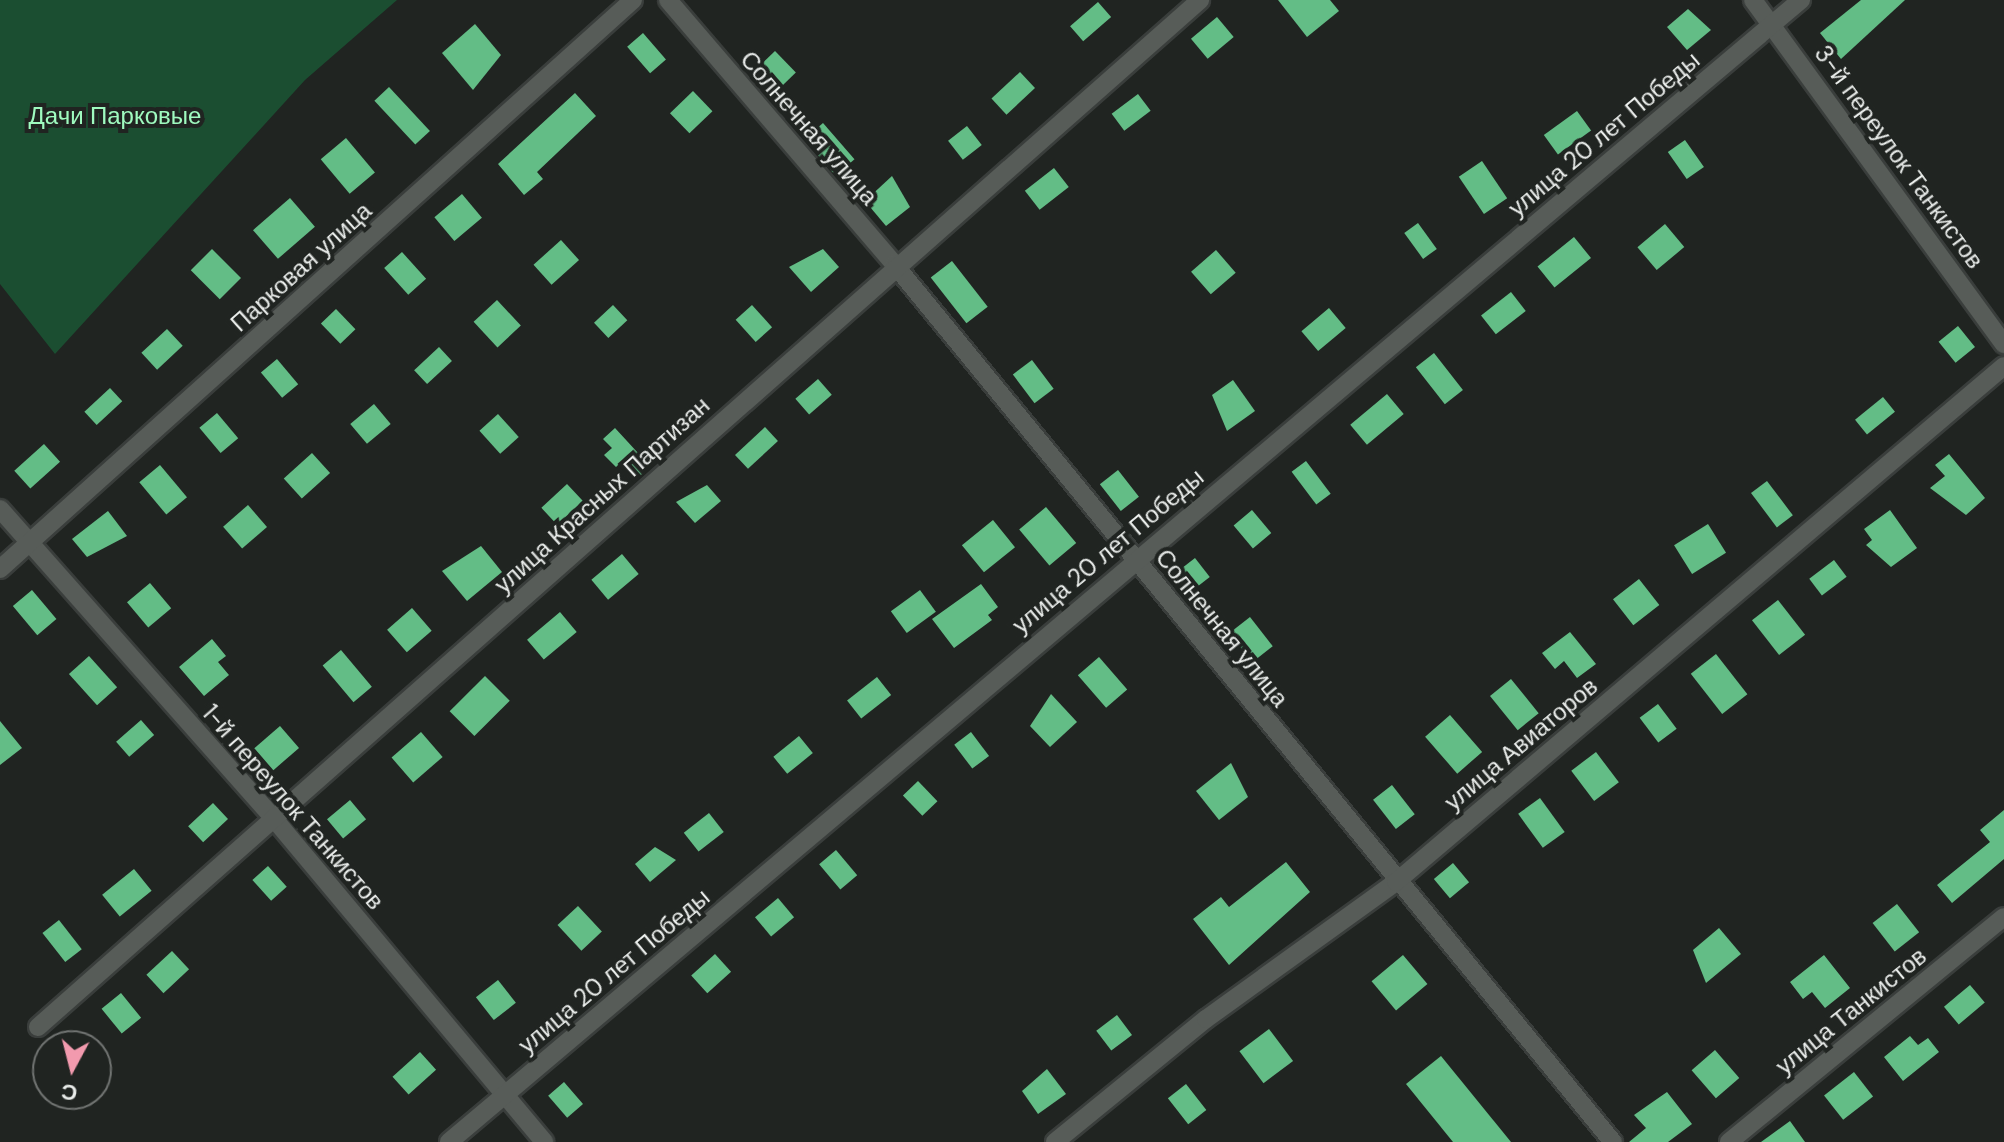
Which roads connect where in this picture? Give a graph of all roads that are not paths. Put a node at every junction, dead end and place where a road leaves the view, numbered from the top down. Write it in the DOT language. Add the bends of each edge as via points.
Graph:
graph roads {
  1 [pos="633,0"];
  2 [pos="668,0"];
  3 [pos="1200,0"];
  4 [pos="1753,0"];
  5 [pos="1801,0"];
  6 [pos="1773,23"];
  7 [pos="894,264"];
  8 [pos="2004,344"];
  9 [pos="2004,366"];
  10 [pos="0,509"];
  11 [pos="31,543"];
  12 [pos="1136,559"];
  13 [pos="0,569"];
  14 [pos="275,820"];
  15 [pos="1396,882"];
  16 [pos="2004,917"];
  17 [pos="38,1027"];
  18 [pos="505,1096"];
  19 [pos="449,1142"];
  20 [pos="544,1142"];
  21 [pos="1055,1142"];
  22 [pos="1613,1142"];
  23 [pos="1729,1142"];
  1 -- 11 [label="street, Парковая улица"];
  2 -- 7 [label="street, Солнечная улица"];
  3 -- 7 [label="street, улица Красных Партизан"];
  4 -- 6 [label="street, 3-й переулок Танкистов"];
  5 -- 6 [label="street, улица 20 лет Победы"];
  6 -- 8 [label="street, 3-й переулок Танкистов"];
  6 -- 12 [label="street, улица 20 лет Победы"];
  7 -- 12 [label="street, Солнечная улица"];
  7 -- 14 [label="street, улица Красных Партизан"];
  9 -- 15 [label="street, улица Авиаторов"];
  10 -- 11 [label="street, 1-й переулок Танкистов"];
  11 -- 13 [label="street, Парковая улица"];
  11 -- 14 [label="street, 1-й переулок Танкистов"];
  12 -- 15 [label="street, Солнечная улица"];
  12 -- 18 [label="street, улица 20 лет Победы"];
  14 -- 17 [label="street, улица Красных Партизан"];
  14 -- 18 [label="street, 1-й переулок Танкистов"];
  15 -- 21 [label="street, улица Авиаторов" via="1206,1019"];
  15 -- 22 [label="street, Солнечная улица"];
  16 -- 23 [label="street, улица Танкистов"];
  18 -- 19 [label="street, улица 20 лет Победы"];
  18 -- 20 [label="street, 1-й переулок Танкистов"];
}
